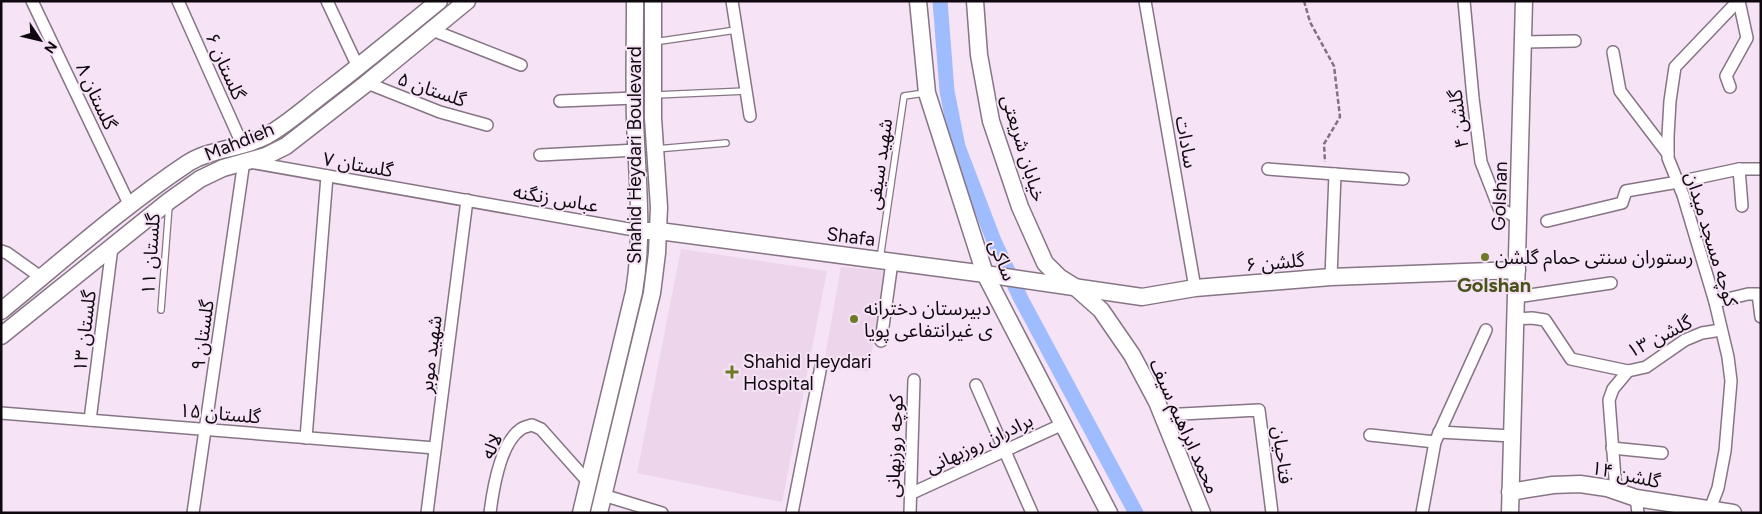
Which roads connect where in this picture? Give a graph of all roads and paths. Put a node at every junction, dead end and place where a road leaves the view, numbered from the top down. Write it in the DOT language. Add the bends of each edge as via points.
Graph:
graph roads {
  1 [pos="32,1"];
  2 [pos="178,1"];
  3 [pos="327,1"];
  4 [pos="439,1"];
  5 [pos="467,1"];
  6 [pos="635,1"];
  7 [pos="653,1"];
  8 [pos="732,1"];
  9 [pos="918,1"];
  10 [pos="975,1"];
  11 [pos="1145,1"];
  12 [pos="1304,1"];
  13 [pos="1464,1"];
  14 [pos="1524,1"];
  15 [pos="1738,1"];
  16 [pos="432,30"];
  17 [pos="736,30"];
  18 [pos="1575,41"];
  19 [pos="653,42"];
  20 [pos="1523,42"];
  21 [pos="1613,52"];
  22 [pos="521,65"];
  23 [pos="358,67"];
  24 [pos="367,83"];
  25 [pos="1730,88"];
  26 [pos="746,91"];
  27 [pos="927,93"];
  28 [pos="653,95"];
  29 [pos="635,98"];
  30 [pos="560,100"];
  31 [pos="750,116"];
  32 [pos="487,125"];
  33 [pos="726,143"];
  34 [pos="242,144"];
  35 [pos="637,150"];
  36 [pos="655,150"];
  37 [pos="1668,154"];
  38 [pos="540,155"];
  39 [pos="244,162"];
  40 [pos="1739,168"];
  41 [pos="1268,169"];
  42 [pos="1761,169"];
  43 [pos="1331,174"];
  44 [pos="327,176"];
  45 [pos="1403,179"];
  46 [pos="1678,182"];
  47 [pos="467,200"];
  48 [pos="169,201"];
  49 [pos="130,206"];
  50 [pos="1742,206"];
  51 [pos="1518,218"];
  52 [pos="1547,221"];
  53 [pos="640,231"];
  54 [pos="659,231"];
  55 [pos="1,240"];
  56 [pos="112,247"];
  57 [pos="4,252"];
  58 [pos="886,261"];
  59 [pos="1516,270"];
  60 [pos="991,275"];
  61 [pos="1331,277"];
  62 [pos="42,278"];
  63 [pos="1039,282"];
  64 [pos="1611,283"];
  65 [pos="1075,287"];
  66 [pos="1195,288"];
  67 [pos="1516,298"];
  68 [pos="1716,302"];
  69 [pos="161,310"];
  70 [pos="1,311"];
  71 [pos="1761,317"];
  72 [pos="1515,319"];
  73 [pos="1486,330"];
  74 [pos="1721,330"];
  75 [pos="1,336"];
  76 [pos="881,341"];
  77 [pos="821,366"];
  78 [pos="1628,371"];
  79 [pos="914,380"];
  80 [pos="976,385"];
  81 [pos="1,413"];
  82 [pos="1162,415"];
  83 [pos="90,420"];
  84 [pos="1063,424"];
  85 [pos="206,430"];
  86 [pos="1370,435"];
  87 [pos="1512,436"];
  88 [pos="1437,437"];
  89 [pos="306,438"];
  90 [pos="436,448"];
  91 [pos="1612,448"];
  92 [pos="1005,450"];
  93 [pos="1662,453"];
  94 [pos="588,483"];
  95 [pos="1616,491"];
  96 [pos="1510,492"];
  97 [pos="910,494"];
  98 [pos="603,495"];
  99 [pos="1637,506"];
  100 [pos="1710,509"];
  101 [pos="193,513"];
  102 [pos="427,513"];
  103 [pos="490,513"];
  104 [pos="581,513"];
  105 [pos="599,513"];
  106 [pos="662,513"];
  107 [pos="792,513"];
  108 [pos="910,513"];
  109 [pos="1032,513"];
  110 [pos="1109,513"];
  111 [pos="1202,513"];
  112 [pos="1272,513"];
  113 [pos="1422,513"];
  114 [pos="1510,513"];
  115 [pos="1733,513"];
  1 -- 49 [label="street, گلستان ۸"];
  2 -- 34 [label="street, گلستان ۶"];
  3 -- 23 [label="street"];
  4 -- 23 [label="street, Mahdieh"];
  5 -- 16 [label="street, Mahdieh"];
  6 -- 29 [label="street, Shahid Heydari Boulevard"];
  7 -- 19 [label="street, Shahid Heydari Boulevard"];
  8 -- 17 [label="street"];
  9 -- 27 [label="street, ساکی"];
  10 -- 65 [label="street, خیابان شریعتی" via="989,113 1002,158 1045,263"];
  11 -- 66 [label="street, سادات"];
  12 -- 43 [label="path" via="1310,22 1334,66 1340,117 1324,144"];
  13 -- 51 [label="street, گلشن ۴" via="1481,162 1499,208"];
  14 -- 20 [label="street, Golshan"];
  15 -- 25 [label="street" via="1747,38 1726,76"];
  15 -- 37 [label="street, کوچه مسجد میدان" via="1675,67"];
  16 -- 22 [label="street"];
  16 -- 24 [label="street, Mahdieh"];
  17 -- 19 [label="lane"];
  17 -- 26 [label="street"];
  18 -- 20 [label="street"];
  19 -- 28 [label="street, Shahid Heydari Boulevard"];
  20 -- 51 [label="street, Golshan"];
  21 -- 37 [label="street" via="1620,91"];
  23 -- 34 [label="street, Mahdieh" via="276,130"];
  24 -- 32 [label="street, گلستان ۵" via="440,112"];
  24 -- 39 [label="street, Mahdieh" via="276,152"];
  26 -- 28 [label="lane"];
  26 -- 31 [label="street"];
  27 -- 58 [label="lane, شهید سیفی" via="904,96"];
  27 -- 60 [label="street, ساکی"];
  28 -- 36 [label="street, Shahid Heydari Boulevard"];
  29 -- 30 [label="street"];
  29 -- 35 [label="street, Shahid Heydari Boulevard"];
  33 -- 36 [label="lane"];
  34 -- 39 [label="street"];
  34 -- 49 [label="street, Mahdieh" via="190,162"];
  35 -- 38 [label="street"];
  35 -- 53 [label="street, Shahid Heydari Boulevard"];
  36 -- 54 [label="street, Shahid Heydari Boulevard"];
  37 -- 46 [label="street, کوچه مسجد میدان"];
  39 -- 44 [label="street, گلستان ۷"];
  39 -- 48 [label="street, Mahdieh" via="200,179"];
  39 -- 85 [label="street, گلستان ۹"];
  40 -- 42 [label="street"];
  40 -- 46 [label="street"];
  40 -- 50 [label="street"];
  41 -- 43 [label="street"];
  43 -- 45 [label="street"];
  43 -- 61 [label="street"];
  44 -- 47 [label="street, گلستان ۷"];
  44 -- 89 [label="street"];
  46 -- 52 [label="street" via="1626,191 1622,203"];
  46 -- 68 [label="street, کوچه مسجد میدان"];
  47 -- 53 [label="street, عباس زنگنه"];
  47 -- 90 [label="street, شهید موبر"];
  48 -- 56 [label="street, Mahdieh"];
  48 -- 69 [label="lane, گلستان ۱۱"];
  49 -- 62 [label="street, Mahdieh"];
  51 -- 59 [label="street, Golshan"];
  53 -- 54 [label="street, Shafa"];
  53 -- 94 [label="street, Shahid Heydari Boulevard" via="634,292"];
  54 -- 58 [label="street, Shafa"];
  54 -- 98 [label="street, Shahid Heydari Boulevard" via="652,293"];
  55 -- 57 [label="street"];
  56 -- 75 [label="street, Mahdieh"];
  56 -- 83 [label="street, گلستان ۱۳"];
  57 -- 62 [label="street"];
  58 -- 60 [label="street, Shafa"];
  58 -- 76 [label="street"];
  59 -- 61 [label="street, گلشن ۶"];
  59 -- 67 [label="street, Golshan"];
  60 -- 63 [label="street, Shafa"];
  60 -- 84 [label="street, ساکی"];
  61 -- 66 [label="street, گلشن ۶"];
  62 -- 70 [label="street, Mahdieh"];
  63 -- 65 [label="street, گلشن ۶"];
  64 -- 67 [label="street"];
  65 -- 66 [label="street, گلشن ۶" via="1142,297"];
  65 -- 82 [label="street, محمد ابراهیم سیف" via="1101,310 1132,355"];
  67 -- 72 [label="street, Golshan"];
  68 -- 71 [label="street" via="1758,294"];
  68 -- 74 [label="street, کوچه مسجد میدان"];
  72 -- 78 [label="street, گلشن ۱۳" via="1545,320 1571,359"];
  72 -- 87 [label="street, Golshan"];
  73 -- 88 [label="street"];
  74 -- 78 [label="street, گلشن ۱۳" via="1702,332 1646,366"];
  74 -- 100 [label="street, کوچه مسجد میدان" via="1731,381 1725,451"];
  77 -- 107 [label="street"];
  78 -- 91 [label="street" via="1613,389 1609,400"];
  79 -- 97 [label="street, کوچه روزبهانی"];
  80 -- 92 [label="street"];
  81 -- 83 [label="street, گلستان ۱۵"];
  82 -- 111 [label="street, محمد ابراهیم سیف"];
  82 -- 112 [label="street, فتاحیان" via="1259,410"];
  83 -- 85 [label="street, گلستان ۱۵"];
  84 -- 92 [label="street, برادران روزبهانی"];
  84 -- 110 [label="street, ساکی"];
  85 -- 89 [label="street, گلستان ۱۵"];
  85 -- 101 [label="street, گلستان ۹"];
  86 -- 88 [label="street"];
  87 -- 88 [label="street"];
  87 -- 96 [label="street, Golshan"];
  88 -- 113 [label="street"];
  89 -- 90 [label="street, گلستان ۱۵"];
  90 -- 102 [label="street, شهید موبر"];
  91 -- 93 [label="street"];
  91 -- 95 [label="street"];
  92 -- 97 [label="street, برادران روزبهانی"];
  92 -- 109 [label="street"];
  94 -- 103 [label="street, لاله" via="541,429 532,425 522,428 512,438 501,460"];
  94 -- 104 [label="street, Shahid Heydari Boulevard"];
  95 -- 96 [label="street, گلشن ۱۴" via="1580,484"];
  95 -- 99 [label="street, گلشن ۱۴"];
  96 -- 114 [label="street, Golshan"];
  97 -- 108 [label="street, کوچه روزبهانی"];
  98 -- 105 [label="street, Shahid Heydari Boulevard"];
  98 -- 106 [label="street"];
  99 -- 100 [label="street, گلشن ۱۴"];
  100 -- 115 [label="street, گلشن ۱۴"];
}
